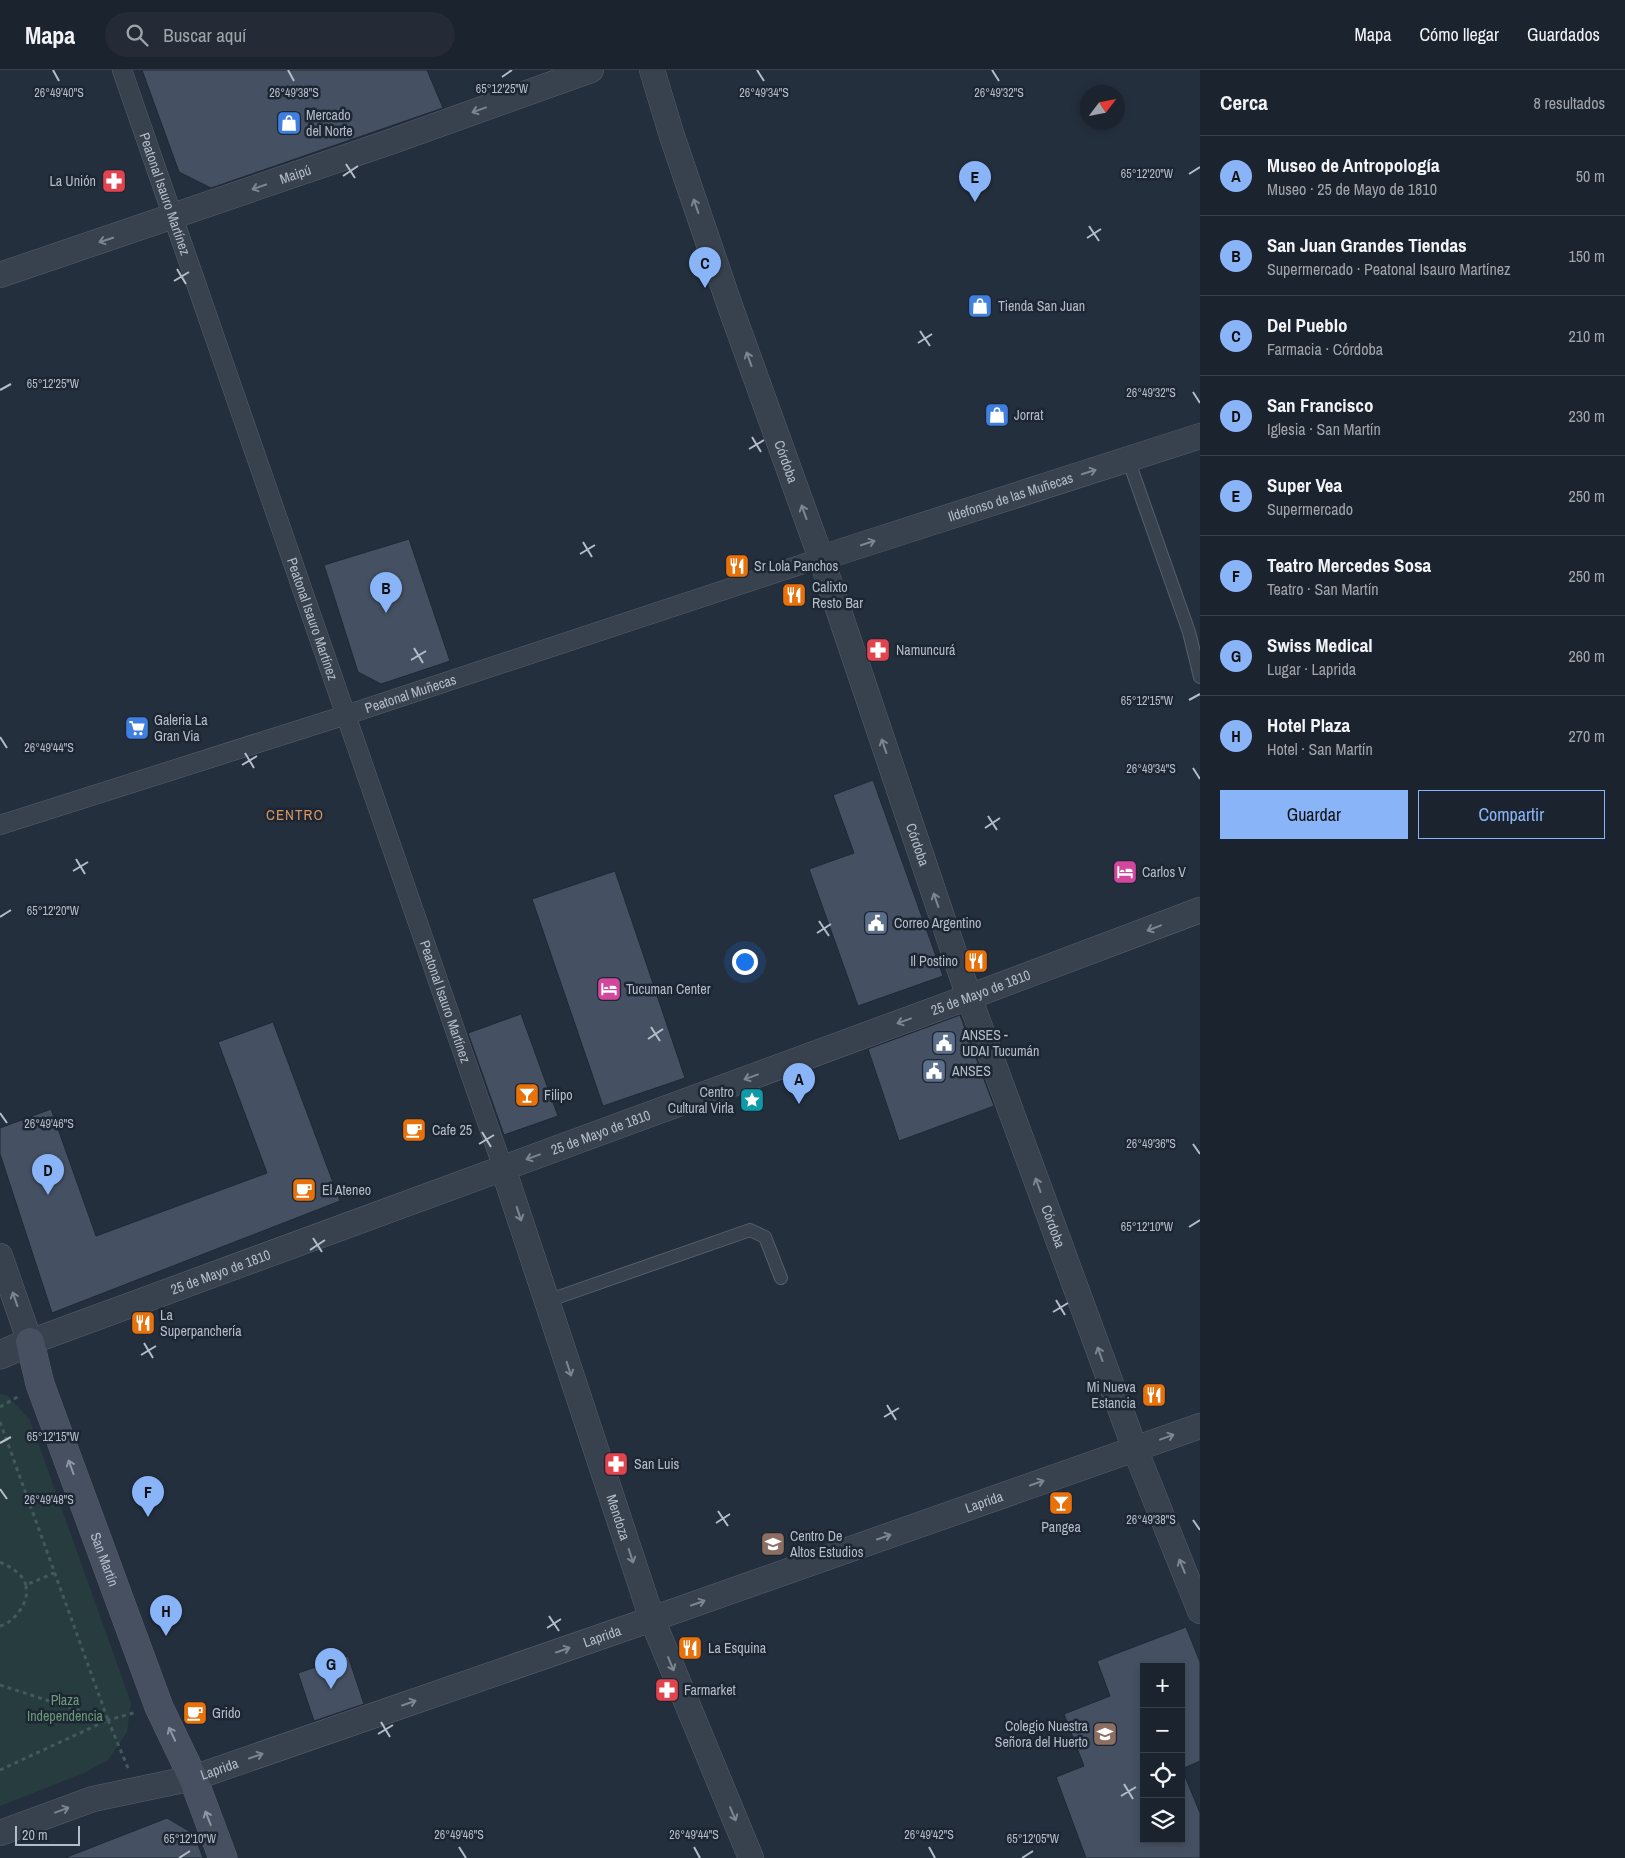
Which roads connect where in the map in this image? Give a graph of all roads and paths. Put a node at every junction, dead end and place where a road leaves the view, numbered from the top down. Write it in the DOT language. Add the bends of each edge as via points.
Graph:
graph roads {
  1 [pos="122,70"];
  2 [pos="591,70"];
  3 [pos="652,70"];
  4 [pos="173,217"];
  5 [pos="0,275"];
  6 [pos="1200,436"];
  7 [pos="1128,459"];
  8 [pos="821,558"];
  9 [pos="1200,677"];
  10 [pos="346,715"];
  11 [pos="0,825"];
  12 [pos="1200,910"];
  13 [pos="969,997"];
  14 [pos="504,1168"];
  15 [pos="0,1256"];
  16 [pos="781,1278"];
  17 [pos="547,1301"];
  18 [pos="30,1342"];
  19 [pos="0,1355"];
  20 [pos="0,1422"];
  21 [pos="1200,1426"];
  22 [pos="1135,1449"];
  23 [pos="0,1562"];
  24 [pos="54,1573"];
  25 [pos="26,1585"];
  26 [pos="1200,1611"];
  27 [pos="652,1619"];
  28 [pos="0,1626"];
  29 [pos="0,1685"];
  30 [pos="108,1720"];
  31 [pos="0,1770"];
  32 [pos="193,1778"];
  33 [pos="137,1789"];
  34 [pos="0,1832"];
  35 [pos="223,1858"];
  36 [pos="751,1858"];
  1 -- 4 [label="street, Peatonal Isauro Martínez"];
  2 -- 4 [label="street, Maipú, one-way"];
  8 -- 3 [label="street, Córdoba, one-way" via="731,309"];
  4 -- 5 [label="street, Maipú, one-way"];
  4 -- 10 [label="street, Peatonal Isauro Martínez"];
  6 -- 7 [label="street, Ildefonso de las Muñecas"];
  8 -- 7 [label="street, Ildefonso de las Muñecas, one-way"];
  7 -- 9 [label="lane" via="1189,632"];
  8 -- 10 [label="street, Peatonal Muñecas"];
  13 -- 8 [label="street, Córdoba, one-way"];
  10 -- 11 [label="street, Peatonal Muñecas"];
  10 -- 14 [label="street, Peatonal Isauro Martínez"];
  12 -- 13 [label="street, 25 de Mayo de 1810, one-way"];
  13 -- 14 [label="street, 25 de Mayo de 1810, one-way"];
  22 -- 13 [label="street, Córdoba, one-way"];
  14 -- 17 [label="street, Mendoza, one-way"];
  14 -- 18 [label="street, 25 de Mayo de 1810"];
  18 -- 15 [label="street, San Martín, one-way"];
  16 -- 17 [label="lane" via="764,1237 750,1230"];
  17 -- 27 [label="street, Mendoza, one-way"];
  18 -- 19 [label="street, 25 de Mayo de 1810"];
  32 -- 18 [label="main road, San Martín, one-way" via="159,1706 40,1384"];
  20 -- 24 [label="path"];
  22 -- 21 [label="street, Laprida, one-way"];
  26 -- 22 [label="street, Córdoba, one-way"];
  27 -- 22 [label="street, Laprida, one-way"];
  23 -- 25 [label="path" via="13,1568"];
  24 -- 25 [label="path"];
  24 -- 30 [label="path"];
  25 -- 28 [label="path" via="26,1598 18,1614"];
  32 -- 27 [label="street, Laprida, one-way"];
  27 -- 36 [label="street, Mendoza, one-way"];
  29 -- 30 [label="path"];
  30 -- 31 [label="path"];
  30 -- 33 [label="path"];
  32 -- 33 [label="street, Laprida"];
  35 -- 32 [label="main road, San Martín, one-way"];
  34 -- 33 [label="street, Laprida, one-way" via="93,1799"];
}
